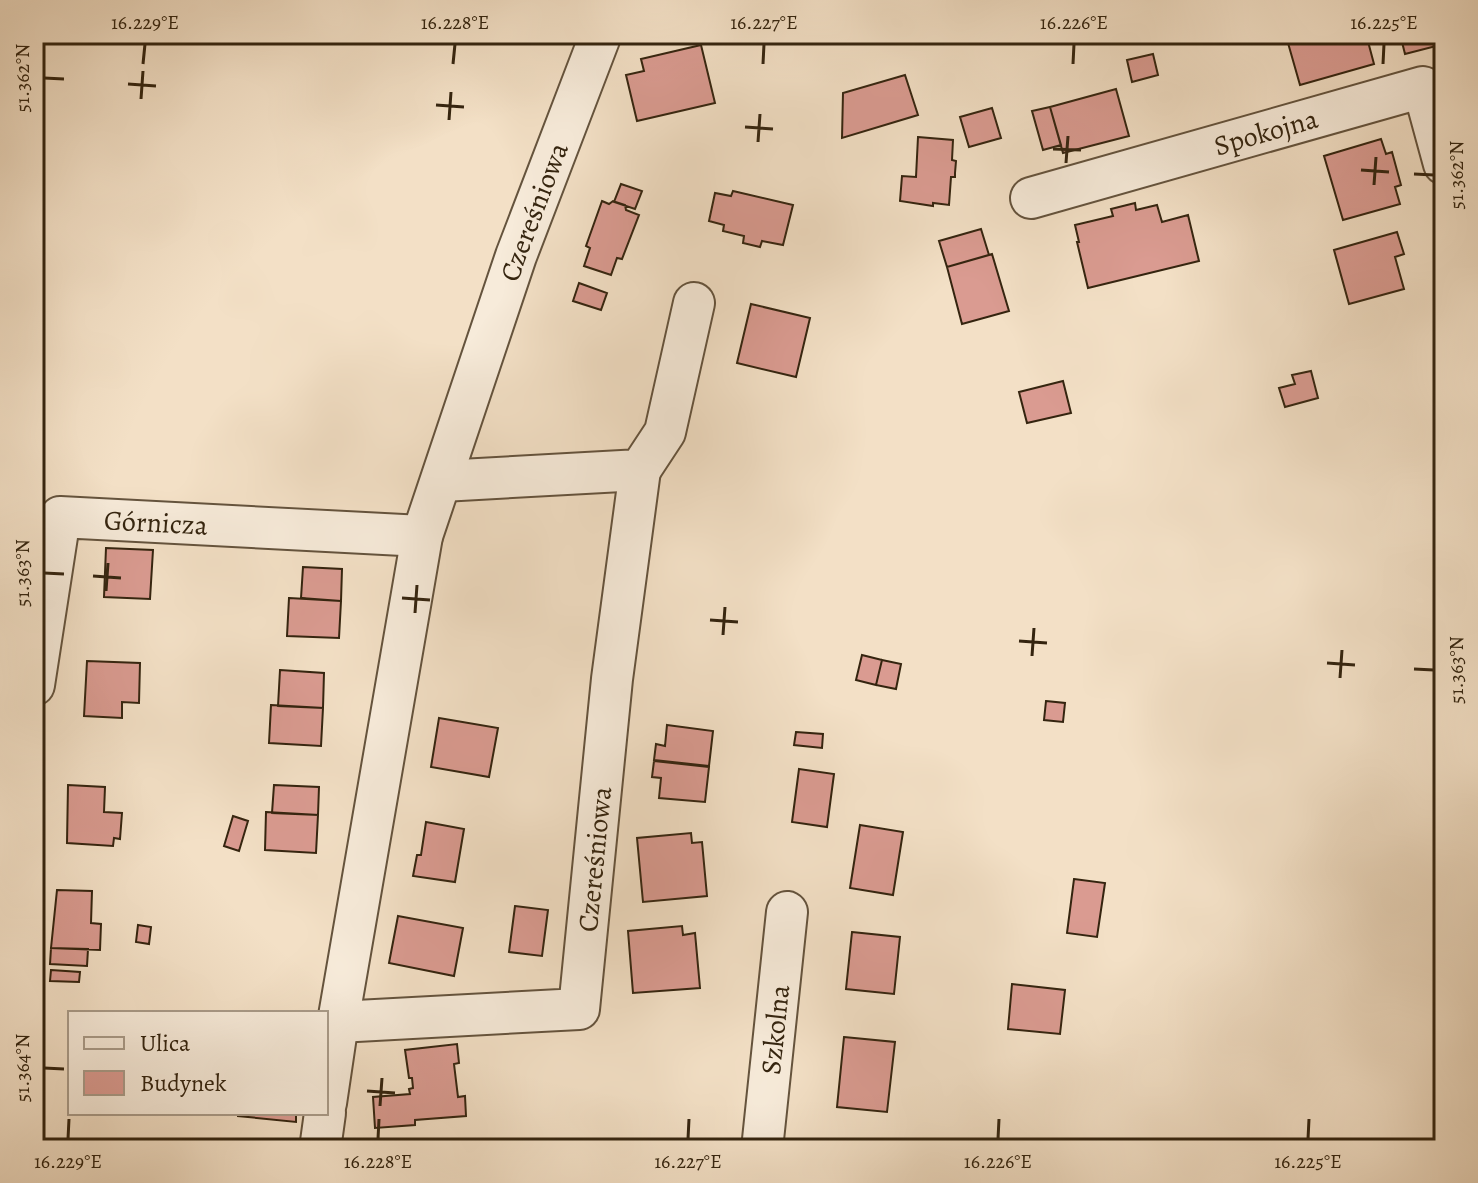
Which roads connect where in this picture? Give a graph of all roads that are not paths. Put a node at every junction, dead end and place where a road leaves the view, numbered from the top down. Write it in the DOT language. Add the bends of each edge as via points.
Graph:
graph roads {
  1 [pos="601,34"];
  2 [pos="1444,164"];
  3 [pos="1031,198"];
  4 [pos="694,303"];
  5 [pos="640,470"];
  6 [pos="442,481"];
  7 [pos="422,536"];
  8 [pos="34,685"];
  9 [pos="787,912"];
  10 [pos="338,1022"];
  11 [pos="328,1090"];
  12 [pos="325,1115"];
  13 [pos="320,1149"];
  14 [pos="762,1149"];
  1 -- 6 [label="street, Czereśniowa" via="516,256"];
  2 -- 3 [label="street, Spokojna" via="1423,87"];
  4 -- 5 [label="street, Czereśniowa" via="665,432"];
  5 -- 6 [label="street"];
  5 -- 10 [label="street, Czereśniowa" via="612,679 579,1009"];
  6 -- 7 [label="street, Czereśniowa"];
  7 -- 8 [label="street, Górnicza" via="60,517"];
  7 -- 10 [label="street, Czereśniowa"];
  9 -- 14 [label="street, Szkolna"];
  10 -- 11 [label="street, Czereśniowa"];
  12 -- 13 [label="street"];
}
